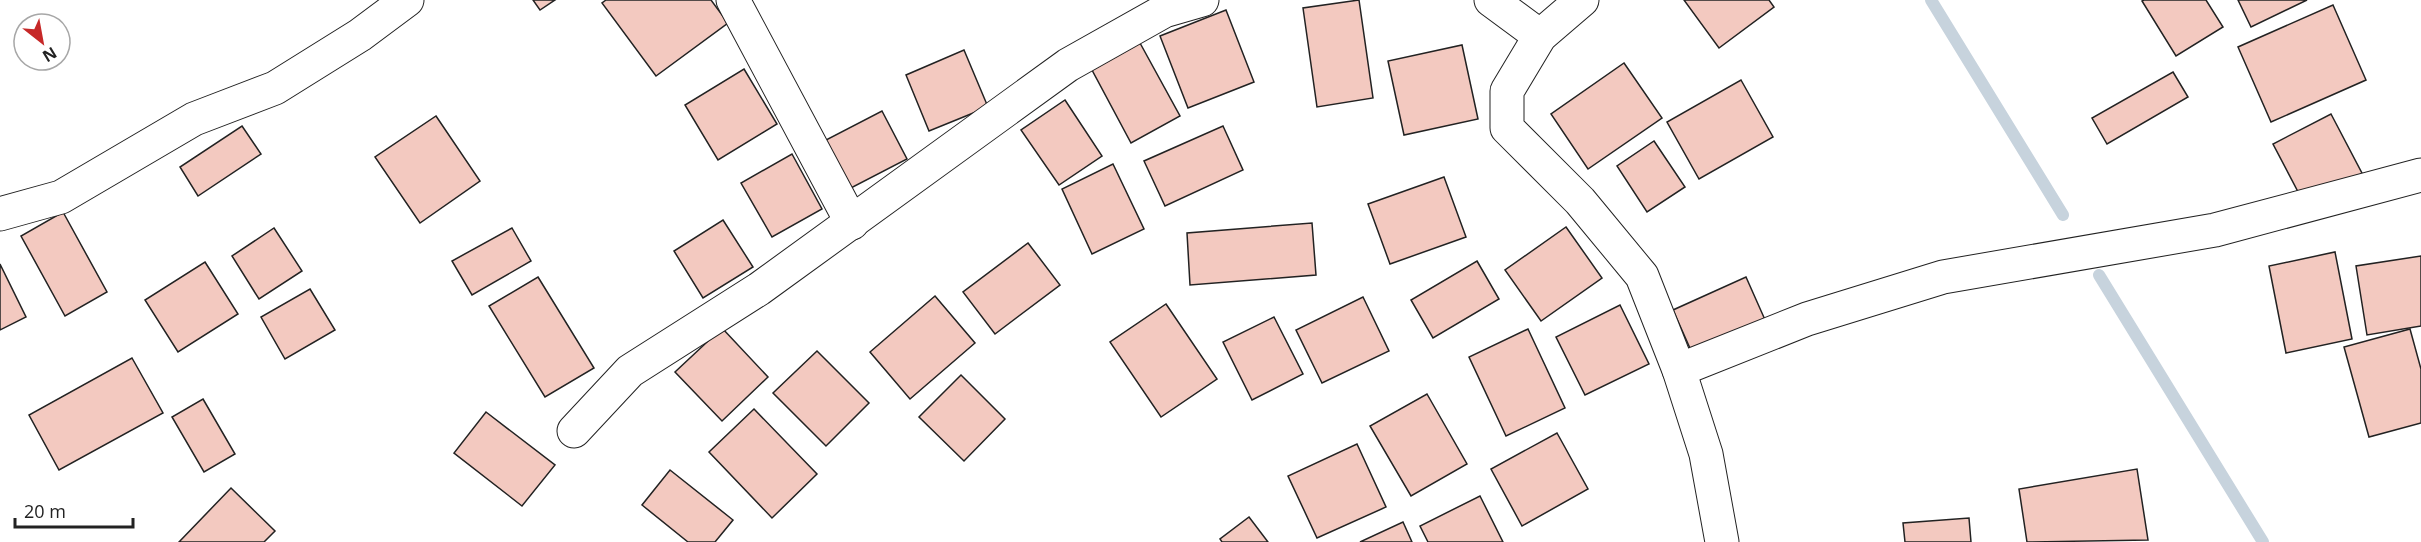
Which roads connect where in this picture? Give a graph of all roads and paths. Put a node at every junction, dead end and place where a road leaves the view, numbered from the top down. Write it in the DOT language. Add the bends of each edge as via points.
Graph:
graph roads {
  1 [pos="407,0"];
  2 [pos="733,0"];
  3 [pos="1202,0"];
  4 [pos="1491,0"];
  5 [pos="1582,0"];
  6 [pos="1540,36"];
  7 [pos="2421,175"];
  8 [pos="0,214"];
  9 [pos="852,223"];
  10 [pos="1679,370"];
  11 [pos="573,430"];
  12 [pos="1722,542"];
  1 -- 8 [label="street" via="360,35 275,88 194,119 61,197"];
  2 -- 9 [label="street"];
  3 -- 9 [label="street" via="1164,11 1068,65"];
  4 -- 6 [label="street"];
  5 -- 6 [label="street"];
  6 -- 10 [label="street" via="1507,91 1507,128 1580,201 1642,276"];
  7 -- 10 [label="street" via="2215,230 1943,277 1807,319"];
  9 -- 11 [label="street" via="759,289 630,371"];
  10 -- 12 [label="street" via="1706,454"];
}
